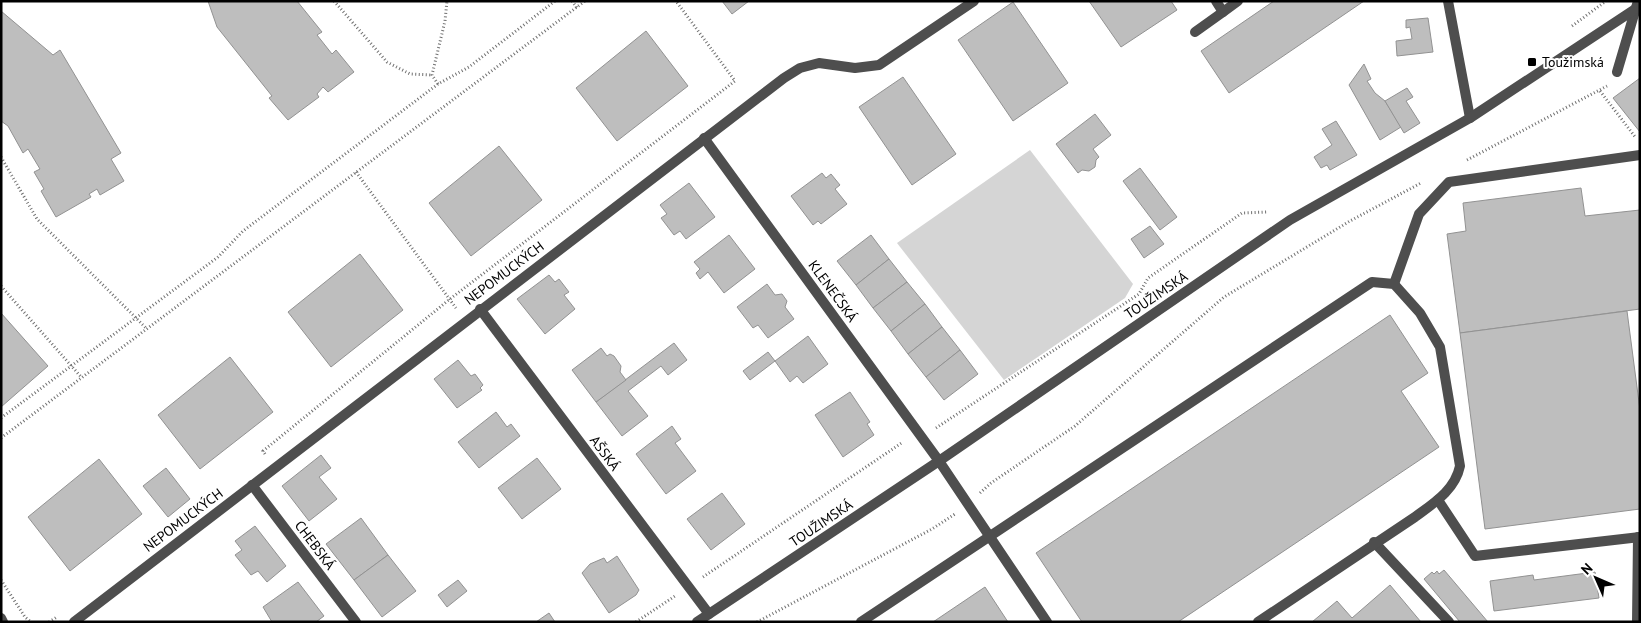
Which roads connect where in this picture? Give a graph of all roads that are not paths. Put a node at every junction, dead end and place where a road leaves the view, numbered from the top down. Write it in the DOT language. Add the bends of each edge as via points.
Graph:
graph roads {
  1 [pos="974,1"];
  2 [pos="1216,1"];
  3 [pos="1238,1"];
  4 [pos="1448,1"];
  5 [pos="1637,6"];
  6 [pos="1223,12"];
  7 [pos="1195,32"];
  8 [pos="1617,72"];
  9 [pos="1470,118"];
  10 [pos="704,138"];
  11 [pos="1640,155"];
  12 [pos="1394,284"];
  13 [pos="480,309"];
  14 [pos="938,460"];
  15 [pos="252,485"];
  16 [pos="1438,500"];
  17 [pos="988,535"];
  18 [pos="1639,537"];
  19 [pos="1374,542"];
  20 [pos="709,614"];
  21 [pos="1,618"];
  22 [pos="3,622"];
  23 [pos="74,622"];
  24 [pos="356,622"];
  25 [pos="697,622"];
  26 [pos="861,622"];
  27 [pos="1047,622"];
  28 [pos="1258,622"];
  29 [pos="1449,622"];
  30 [pos="1637,622"];
  1 -- 10 [label="street, NEPOMUCKÝCH" via="880,65 855,68 819,63 800,68"];
  2 -- 6 [label="street"];
  3 -- 6 [label="street"];
  4 -- 9 [label="street"];
  5 -- 8 [label="street"];
  5 -- 9 [label="street, TOUŽIMSKÁ"];
  6 -- 7 [label="street"];
  9 -- 14 [label="street, TOUŽIMSKÁ" via="1290,220"];
  10 -- 13 [label="street, NEPOMUCKÝCH"];
  10 -- 14 [label="street, KLENEČSKÁ"];
  11 -- 12 [label="street" via="1448,182 1419,214"];
  12 -- 16 [label="street" via="1420,313 1440,347 1460,466 1457,480"];
  12 -- 17 [label="street" via="1372,282"];
  13 -- 15 [label="street, NEPOMUCKÝCH"];
  13 -- 20 [label="street, AŠSKÁ"];
  14 -- 17 [label="street, KLENEČSKÁ"];
  14 -- 20 [label="street, TOUŽIMSKÁ"];
  15 -- 23 [label="street, NEPOMUCKÝCH"];
  15 -- 24 [label="street, CHEBSKÁ"];
  16 -- 18 [label="street" via="1475,556"];
  16 -- 19 [label="street"];
  17 -- 26 [label="street"];
  17 -- 27 [label="street, KLENEČSKÁ"];
  18 -- 30 [label="street"];
  19 -- 28 [label="street"];
  19 -- 29 [label="street"];
  20 -- 25 [label="street, TOUŽIMSKÁ"];
  21 -- 22 [label="street"];
}
